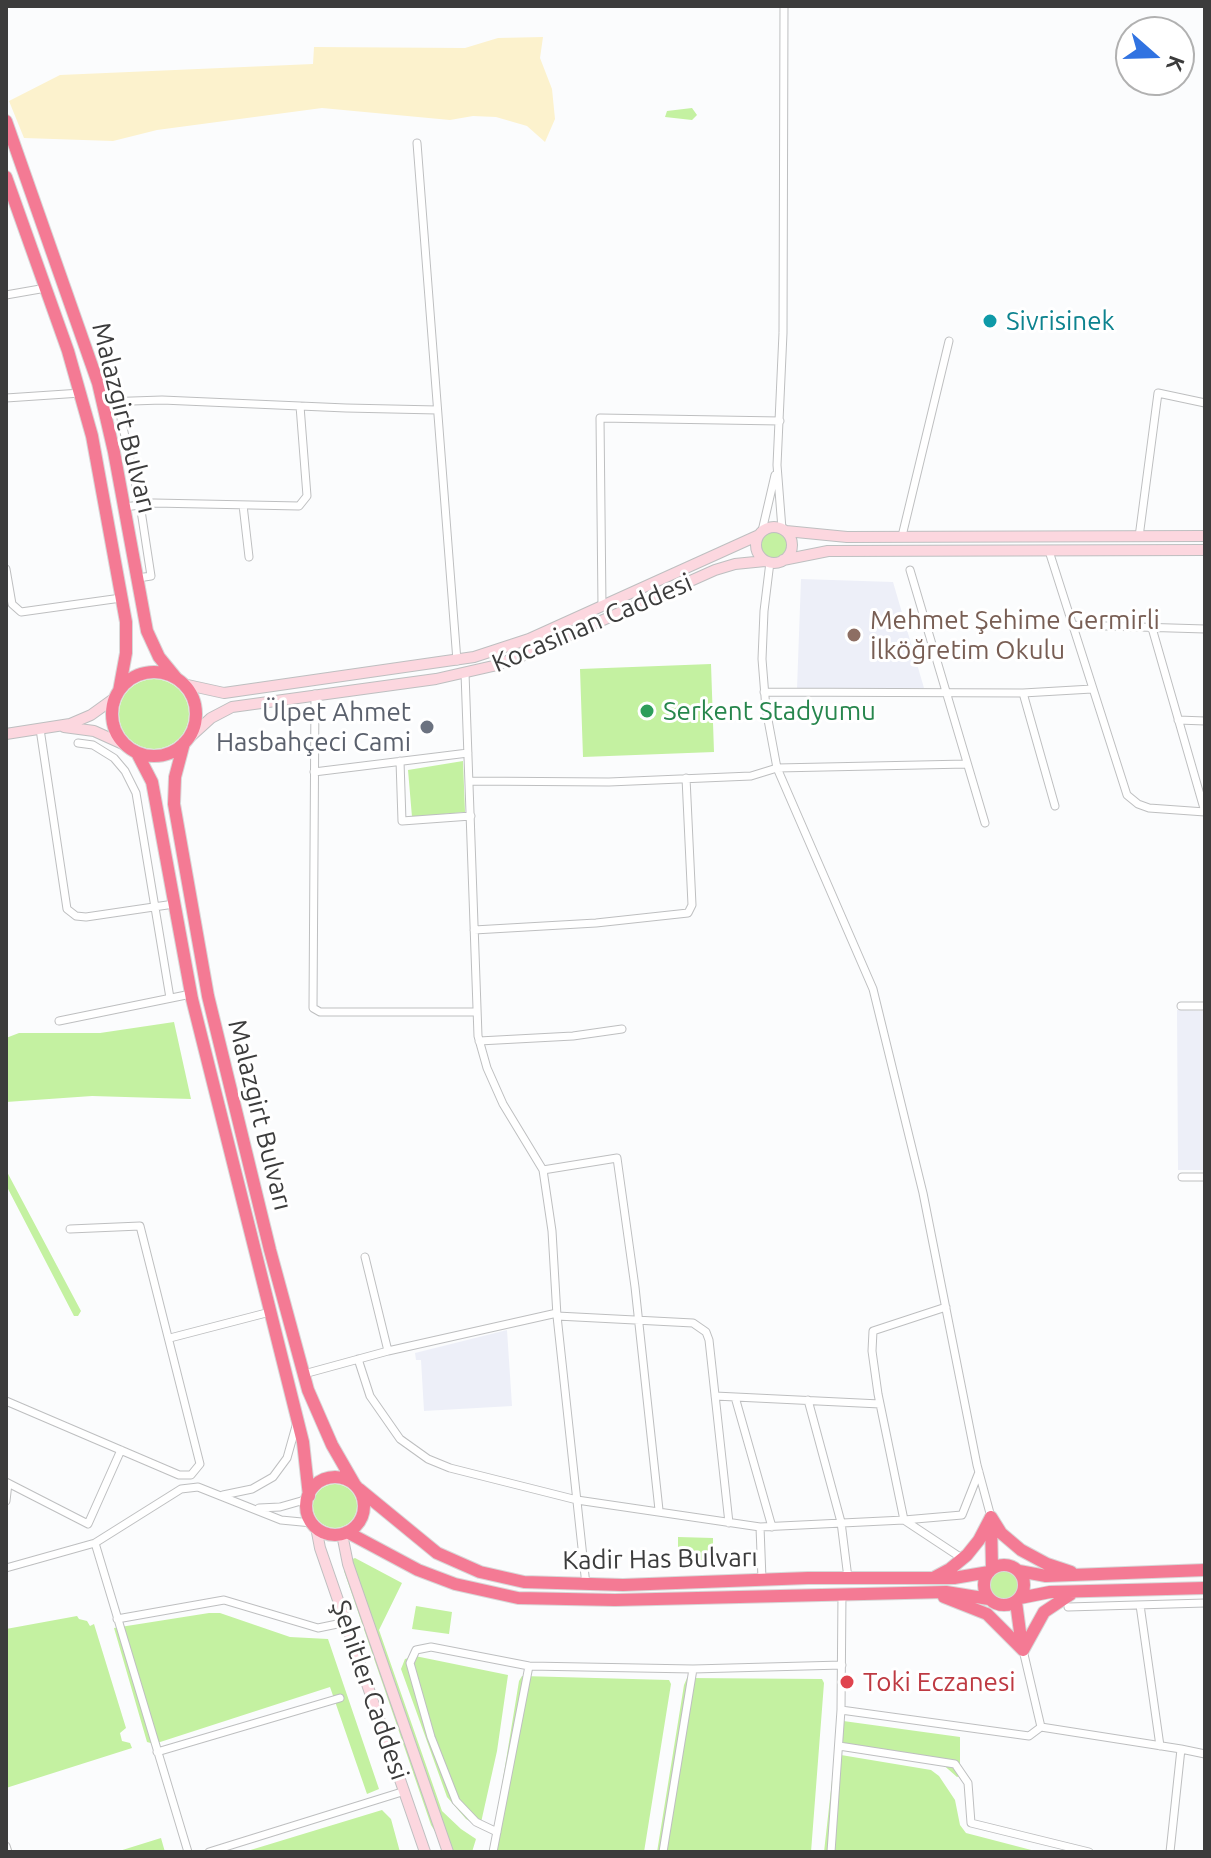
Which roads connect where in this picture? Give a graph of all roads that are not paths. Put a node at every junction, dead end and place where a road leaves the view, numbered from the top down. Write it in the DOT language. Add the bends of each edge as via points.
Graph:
graph roads {
  1 [pos="784,6"];
  2 [pos="6,121"];
  3 [pos="417,143"];
  4 [pos="6,177"];
  5 [pos="46,288"];
  6 [pos="6,295"];
  7 [pos="949,341"];
  8 [pos="106,351"];
  9 [pos="81,393"];
  10 [pos="6,398"];
  11 [pos="119,400"];
  12 [pos="103,402"];
  13 [pos="1205,403"];
  14 [pos="300,406"];
  15 [pos="437,410"];
  16 [pos="780,421"];
  17 [pos="777,465"];
  18 [pos="140,504"];
  19 [pos="243,505"];
  20 [pos="125,507"];
  21 [pos="784,530"];
  22 [pos="761,533"];
  23 [pos="902,536"];
  24 [pos="1205,536"];
  25 [pos="1139,537"];
  26 [pos="1205,550"];
  27 [pos="1049,551"];
  28 [pos="249,557"];
  29 [pos="783,560"];
  30 [pos="768,562"];
  31 [pos="6,569"];
  32 [pos="910,570"];
  33 [pos="138,578"];
  34 [pos="121,598"];
  35 [pos="602,606"];
  36 [pos="1073,625"];
  37 [pos="1152,628"];
  38 [pos="1205,629"];
  39 [pos="457,661"];
  40 [pos="465,673"];
  41 [pos="180,682"];
  42 [pos="1092,689"];
  43 [pos="764,692"];
  44 [pos="946,692"];
  45 [pos="1023,693"];
  46 [pos="118,694"];
  47 [pos="315,694"];
  48 [pos="1178,720"];
  49 [pos="1205,721"];
  50 [pos="58,727"];
  51 [pos="40,729"];
  52 [pos="6,734"];
  53 [pos="187,740"];
  54 [pos="78,743"];
  55 [pos="125,745"];
  56 [pos="137,753"];
  57 [pos="468,753"];
  58 [pos="400,761"];
  59 [pos="967,764"];
  60 [pos="777,768"];
  61 [pos="314,772"];
  62 [pos="686,778"];
  63 [pos="470,781"];
  64 [pos="1055,806"];
  65 [pos="471,816"];
  66 [pos="985,823"];
  67 [pos="174,904"];
  68 [pos="156,907"];
  69 [pos="474,930"];
  70 [pos="191,994"];
  71 [pos="170,998"];
  72 [pos="1181,1006"];
  73 [pos="1205,1006"];
  74 [pos="476,1012"];
  75 [pos="59,1021"];
  76 [pos="622,1029"];
  77 [pos="479,1041"];
  78 [pos="543,1170"];
  79 [pos="1182,1177"];
  80 [pos="1205,1177"];
  81 [pos="70,1229"];
  82 [pos="365,1257"];
  83 [pos="946,1307"];
  84 [pos="270,1312"];
  85 [pos="557,1314"];
  86 [pos="638,1319"];
  87 [pos="170,1338"];
  88 [pos="388,1351"];
  89 [pos="358,1359"];
  90 [pos="304,1374"];
  91 [pos="715,1396"];
  92 [pos="735,1397"];
  93 [pos="808,1400"];
  94 [pos="6,1401"];
  95 [pos="880,1404"];
  96 [pos="296,1411"];
  97 [pos="121,1450"];
  98 [pos="979,1471"];
  99 [pos="191,1475"];
  100 [pos="7,1483"];
  101 [pos="357,1487"];
  102 [pos="191,1488"];
  103 [pos="219,1495"];
  104 [pos="308,1497"];
  105 [pos="577,1500"];
  106 [pos="6,1501"];
  107 [pos="252,1508"];
  108 [pos="659,1510"];
  109 [pos="991,1517"];
  110 [pos="904,1520"];
  111 [pos="841,1522"];
  112 [pos="729,1523"];
  113 [pos="314,1525"];
  114 [pos="760,1527"];
  115 [pos="772,1527"];
  116 [pos="344,1533"];
  117 [pos="1001,1533"];
  118 [pos="95,1543"];
  119 [pos="963,1559"];
  120 [pos="6,1568"];
  121 [pos="990,1570"];
  122 [pos="1017,1570"];
  123 [pos="1205,1570"];
  124 [pos="1091,1575"];
  125 [pos="848,1578"];
  126 [pos="931,1578"];
  127 [pos="762,1579"];
  128 [pos="586,1585"];
  129 [pos="1205,1588"];
  130 [pos="1146,1590"];
  131 [pos="1082,1591"];
  132 [pos="928,1593"];
  133 [pos="842,1594"];
  134 [pos="1018,1600"];
  135 [pos="994,1602"];
  136 [pos="1205,1603"];
  137 [pos="1144,1605"];
  138 [pos="1068,1607"];
  139 [pos="117,1619"];
  140 [pos="347,1622"];
  141 [pos="1023,1650"];
  142 [pos="842,1665"];
  143 [pos="529,1666"];
  144 [pos="693,1669"];
  145 [pos="340,1698"];
  146 [pos="841,1710"];
  147 [pos="1041,1727"];
  148 [pos="839,1746"];
  149 [pos="1160,1746"];
  150 [pos="1181,1749"];
  151 [pos="157,1752"];
  152 [pos="1205,1754"];
  153 [pos="405,1791"];
  154 [pos="497,1832"];
  155 [pos="6,1846"];
  156 [pos="8,1852"];
  157 [pos="188,1852"];
  158 [pos="209,1852"];
  159 [pos="425,1852"];
  160 [pos="448,1852"];
  161 [pos="493,1852"];
  162 [pos="663,1852"];
  163 [pos="831,1852"];
  164 [pos="1089,1852"];
  165 [pos="1170,1852"];
  1 -- 16 [label="street"];
  2 -- 12 [label="highway, Malazgirt Bulvarı"];
  3 -- 15 [label="street"];
  4 -- 5 [label="highway, Malazgirt Bulvarı"];
  5 -- 6 [label="street"];
  5 -- 9 [label="highway, Malazgirt Bulvarı"];
  7 -- 23 [label="street"];
  8 -- 11 [label="street"];
  9 -- 10 [label="street"];
  9 -- 34 [label="highway, Malazgirt Bulvarı"];
  11 -- 12 [label="street"];
  11 -- 14 [label="street"];
  11 -- 18 [label="street"];
  12 -- 20 [label="highway, Malazgirt Bulvarı"];
  13 -- 25 [label="street" via="1158,393"];
  14 -- 15 [label="street"];
  14 -- 19 [label="street" via="305,502"];
  15 -- 39 [label="street"];
  16 -- 17 [label="street"];
  16 -- 35 [label="street" via="600,418"];
  17 -- 21 [label="street"];
  17 -- 22 [label="street"];
  18 -- 19 [label="street"];
  18 -- 20 [label="street"];
  18 -- 33 [label="street" via="151,576"];
  19 -- 28 [label="street"];
  20 -- 33 [label="highway, Malazgirt Bulvarı"];
  21 -- 22 [label="main road" via="773,527"];
  21 -- 23 [label="main road" via="839,537"];
  21 -- 29 [label="main road" via="791,549"];
  22 -- 30 [label="main road" via="757,550"];
  22 -- 35 [label="main road, Kocasinan Caddesi"];
  23 -- 25 [label="main road"];
  24 -- 25 [label="main road"];
  26 -- 27 [label="main road"];
  27 -- 29 [label="main road" via="828,551"];
  27 -- 36 [label="street"];
  29 -- 30 [label="main road"];
  30 -- 40 [label="main road, Kocasinan Caddesi" via="715,570 527,654"];
  30 -- 43 [label="street"];
  31 -- 34 [label="street" via="13,607 21,612"];
  32 -- 44 [label="street"];
  33 -- 41 [label="highway, Malazgirt Bulvarı" via="151,640"];
  34 -- 46 [label="highway, Malazgirt Bulvarı" via="126,638"];
  35 -- 39 [label="main road, Kocasinan Caddesi" via="511,646"];
  36 -- 37 [label="street"];
  36 -- 42 [label="street"];
  37 -- 38 [label="street"];
  37 -- 48 [label="street"];
  39 -- 41 [label="main road, Kocasinan Caddesi" via="224,693"];
  40 -- 47 [label="main road, Kocasinan Caddesi"];
  40 -- 57 [label="street"];
  41 -- 46 [label="highway" via="164,673 142,674"];
  41 -- 53 [label="highway" via="196,710"];
  42 -- 45 [label="street"];
  42 -- 48 [label="street" via="1127,795 1149,808 1205,812"];
  43 -- 44 [label="street"];
  43 -- 60 [label="street"];
  44 -- 45 [label="street"];
  44 -- 59 [label="street"];
  45 -- 64 [label="street"];
  46 -- 50 [label="main road" via="91,715"];
  46 -- 55 [label="highway" via="112,712"];
  47 -- 53 [label="main road, Kocasinan Caddesi" via="232,707"];
  47 -- 61 [label="street"];
  48 -- 49 [label="street"];
  50 -- 51 [label="main road"];
  50 -- 55 [label="main road" via="94,731"];
  51 -- 52 [label="main road"];
  51 -- 68 [label="street" via="67,909 86,917"];
  53 -- 56 [label="highway" via="166,755"];
  53 -- 90 [label="highway, Malazgirt Bulvarı" via="175,777 174,804 208,996"];
  54 -- 68 [label="street" via="107,752 133,784"];
  55 -- 56 [label="highway"];
  56 -- 67 [label="highway, Malazgirt Bulvarı" via="152,782"];
  57 -- 58 [label="street"];
  57 -- 63 [label="street"];
  58 -- 61 [label="street"];
  58 -- 65 [label="street" via="402,821"];
  59 -- 60 [label="street"];
  59 -- 66 [label="street"];
  60 -- 62 [label="street" via="751,776"];
  60 -- 83 [label="street" via="873,989"];
  61 -- 74 [label="street" via="314,1009"];
  62 -- 63 [label="street"];
  62 -- 69 [label="street" via="692,905 688,913"];
  63 -- 65 [label="street"];
  65 -- 69 [label="street"];
  67 -- 68 [label="street"];
  67 -- 70 [label="highway, Malazgirt Bulvarı"];
  68 -- 71 [label="street"];
  69 -- 74 [label="street"];
  70 -- 71 [label="street"];
  70 -- 84 [label="highway, Malazgirt Bulvarı"];
  71 -- 75 [label="street"];
  72 -- 73 [label="street"];
  74 -- 77 [label="street"];
  76 -- 77 [label="street"];
  77 -- 78 [label="street" via="503,1104"];
  78 -- 85 [label="street"];
  78 -- 86 [label="street" via="617,1158"];
  79 -- 80 [label="street"];
  81 -- 87 [label="street" via="140,1226"];
  82 -- 88 [label="street"];
  83 -- 95 [label="street" via="873,1331"];
  83 -- 98 [label="street"];
  84 -- 87 [label="street"];
  84 -- 96 [label="highway, Malazgirt Bulvarı"];
  85 -- 86 [label="street"];
  85 -- 88 [label="street"];
  85 -- 105 [label="street"];
  86 -- 91 [label="street" via="703,1328"];
  86 -- 108 [label="street"];
  87 -- 99 [label="street" via="201,1460"];
  88 -- 89 [label="street"];
  89 -- 90 [label="street"];
  89 -- 105 [label="street" via="381,1415 418,1453 450,1468"];
  90 -- 101 [label="highway, Malazgirt Bulvarı" via="324,1430"];
  91 -- 92 [label="street"];
  91 -- 112 [label="street"];
  92 -- 93 [label="street"];
  92 -- 115 [label="street"];
  93 -- 95 [label="street"];
  93 -- 111 [label="street"];
  94 -- 97 [label="street"];
  95 -- 110 [label="street"];
  96 -- 103 [label="street" via="291,1448 276,1474 252,1489"];
  96 -- 104 [label="highway, Malazgirt Bulvarı"];
  97 -- 99 [label="street" via="179,1475"];
  97 -- 100 [label="street" via="88,1524"];
  98 -- 109 [label="street"];
  98 -- 110 [label="street" via="962,1515"];
  99 -- 102 [label="street"];
  100 -- 106 [label="street"];
  101 -- 104 [label="highway" via="346,1479 329,1478"];
  101 -- 116 [label="highway" via="362,1516"];
  101 -- 128 [label="highway, Kadir Has Bulvarı" via="437,1553 465,1566 524,1582"];
  102 -- 103 [label="street"];
  102 -- 118 [label="street" via="181,1489"];
  103 -- 107 [label="street"];
  104 -- 107 [label="street" via="280,1507"];
  104 -- 113 [label="highway"];
  105 -- 108 [label="street"];
  105 -- 128 [label="street"];
  107 -- 113 [label="street"];
  108 -- 112 [label="street"];
  109 -- 117 [label="highway"];
  109 -- 119 [label="highway"];
  109 -- 121 [label="highway"];
  110 -- 111 [label="street"];
  110 -- 119 [label="street"];
  111 -- 115 [label="street"];
  111 -- 125 [label="street"];
  112 -- 114 [label="street"];
  113 -- 116 [label="highway" via="330,1534"];
  113 -- 140 [label="main road, Şehitler Caddesi"];
  114 -- 115 [label="street"];
  114 -- 127 [label="street"];
  116 -- 133 [label="highway, Kadir Has Bulvarı" via="418,1570 510,1597"];
  116 -- 160 [label="main road, Şehitler Caddesi" via="348,1564"];
  117 -- 122 [label="highway"];
  117 -- 124 [label="highway" via="1038,1560"];
  118 -- 120 [label="street"];
  118 -- 139 [label="street"];
  119 -- 126 [label="highway"];
  121 -- 122 [label="highway" via="1006,1565"];
  121 -- 126 [label="highway, Kadir Has Bulvarı" via="962,1578"];
  121 -- 135 [label="highway" via="984,1586"];
  122 -- 124 [label="highway" via="1046,1576"];
  122 -- 134 [label="highway" via="1025,1585"];
  123 -- 124 [label="highway"];
  125 -- 126 [label="highway, Kadir Has Bulvarı"];
  125 -- 127 [label="highway, Kadir Has Bulvarı"];
  127 -- 128 [label="highway, Kadir Has Bulvarı"];
  129 -- 130 [label="highway"];
  130 -- 131 [label="highway"];
  130 -- 137 [label="street"];
  131 -- 134 [label="highway"];
  131 -- 141 [label="highway" via="1047,1609"];
  132 -- 133 [label="highway, Kadir Has Bulvarı"];
  132 -- 135 [label="highway, Kadir Has Bulvarı" via="966,1594"];
  132 -- 141 [label="highway" via="987,1614"];
  133 -- 142 [label="street"];
  134 -- 135 [label="highway" via="1007,1606"];
  134 -- 141 [label="highway"];
  135 -- 141 [label="highway"];
  136 -- 137 [label="street"];
  137 -- 138 [label="street"];
  137 -- 149 [label="street"];
  139 -- 140 [label="street" via="224,1600 318,1628"];
  139 -- 151 [label="street"];
  140 -- 153 [label="main road, Şehitler Caddesi"];
  141 -- 147 [label="street"];
  142 -- 144 [label="street"];
  142 -- 146 [label="street"];
  143 -- 144 [label="street"];
  143 -- 154 [label="street"];
  143 -- 154 [label="street" via="431,1647 416,1650 410,1663 456,1801 476,1822"];
  144 -- 162 [label="street"];
  145 -- 151 [label="street"];
  146 -- 147 [label="street" via="1029,1736"];
  146 -- 148 [label="street"];
  147 -- 149 [label="street"];
  148 -- 163 [label="street"];
  148 -- 164 [label="street" via="955,1764 968,1783 971,1823"];
  149 -- 150 [label="street"];
  150 -- 152 [label="street"];
  150 -- 165 [label="street"];
  151 -- 157 [label="street"];
  153 -- 158 [label="street"];
  153 -- 159 [label="main road, Şehitler Caddesi"];
  154 -- 161 [label="street"];
  155 -- 156 [label="street"];
}
